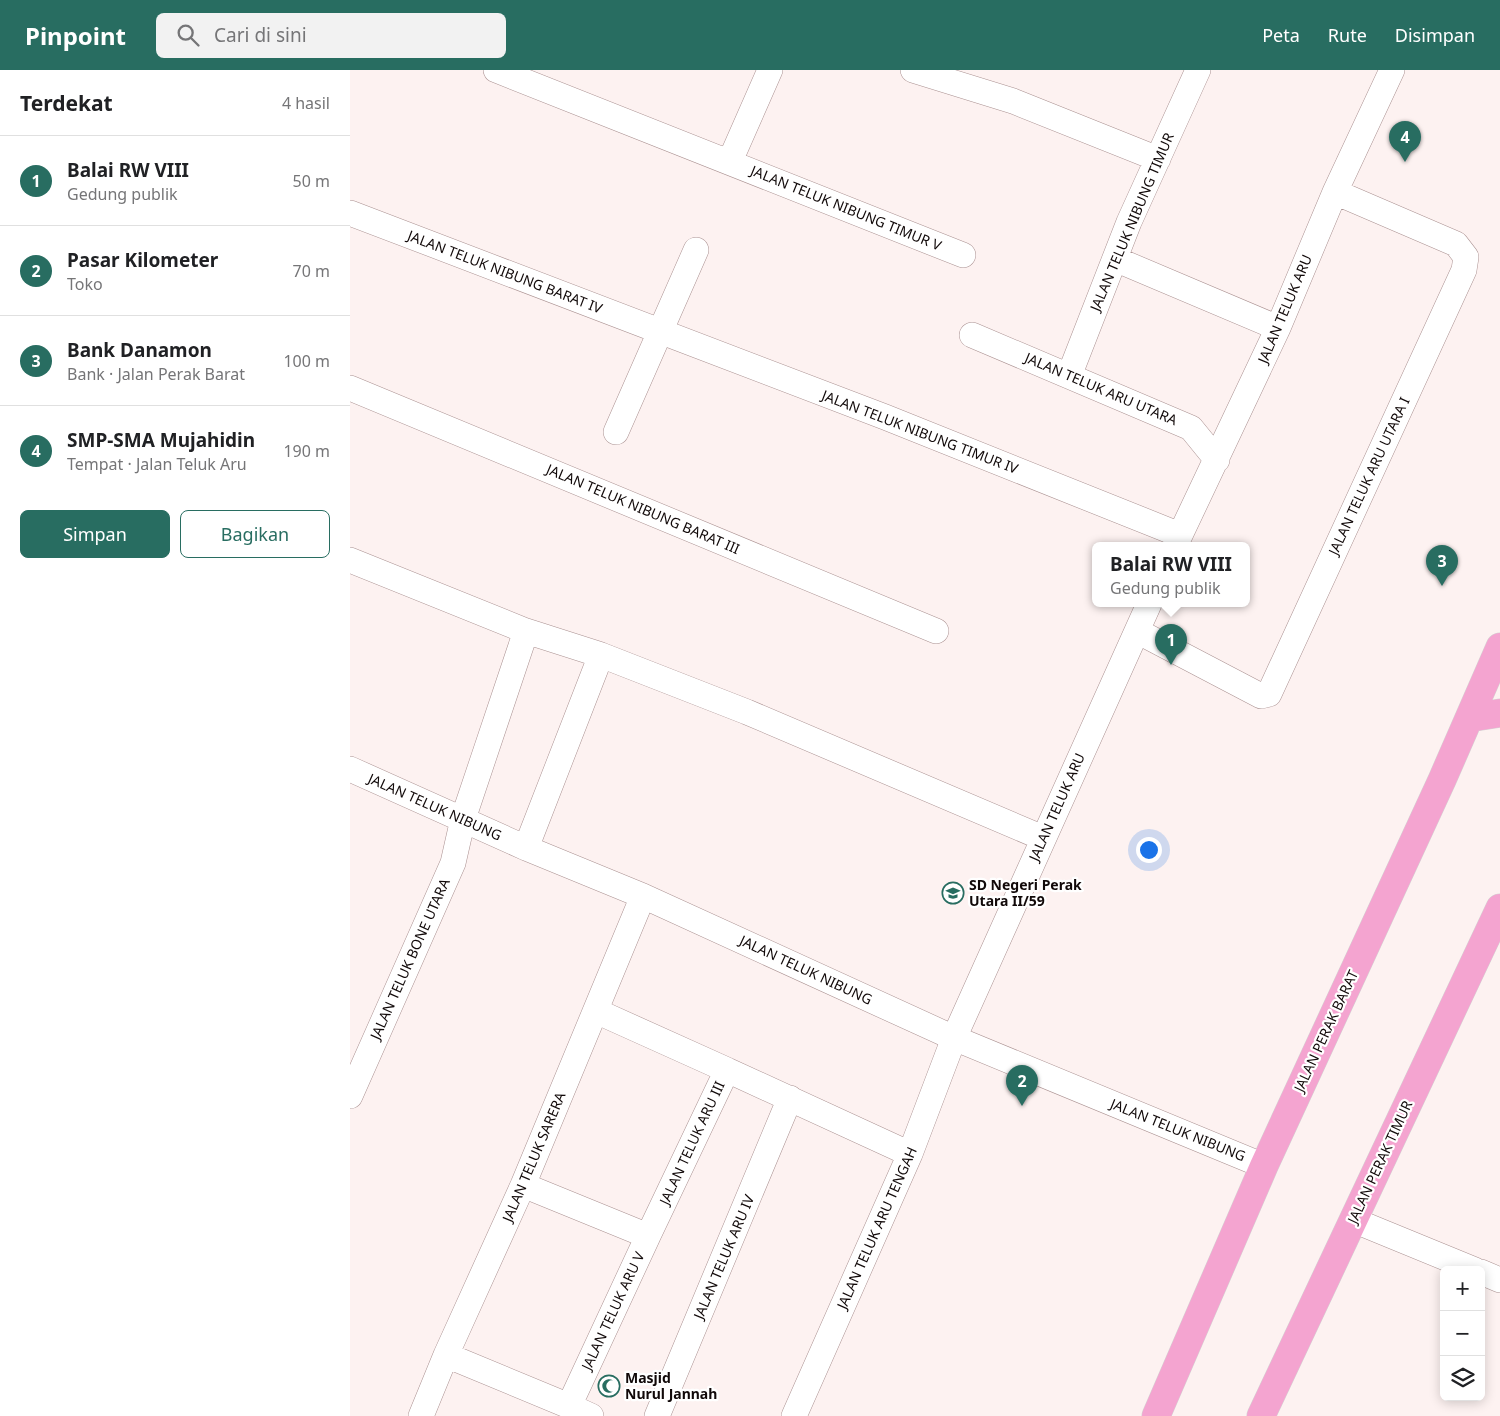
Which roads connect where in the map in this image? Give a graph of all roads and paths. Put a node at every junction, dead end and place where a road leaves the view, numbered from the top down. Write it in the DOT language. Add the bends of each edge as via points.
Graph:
graph roads {
  1 [pos="496,70"];
  2 [pos="770,70"];
  3 [pos="913,70"];
  4 [pos="1198,70"];
  5 [pos="1392,70"];
  6 [pos="1158,158"];
  7 [pos="730,161"];
  8 [pos="1335,192"];
  9 [pos="350,213"];
  10 [pos="696,250"];
  11 [pos="963,255"];
  12 [pos="1115,259"];
  13 [pos="1278,328"];
  14 [pos="659,332"];
  15 [pos="972,335"];
  16 [pos="1070,376"];
  17 [pos="350,388"];
  18 [pos="616,432"];
  19 [pos="1217,460"];
  20 [pos="1178,541"];
  21 [pos="350,560"];
  22 [pos="1148,607"];
  23 [pos="526,631"];
  24 [pos="936,631"];
  25 [pos="1136,631"];
  26 [pos="1500,647"];
  27 [pos="601,655"];
  28 [pos="1500,713"];
  29 [pos="1469,718"];
  30 [pos="350,769"];
  31 [pos="463,819"];
  32 [pos="1043,838"];
  33 [pos="526,848"];
  34 [pos="643,896"];
  35 [pos="1500,908"];
  36 [pos="596,1011"];
  37 [pos="954,1038"];
  38 [pos="727,1070"];
  39 [pos="350,1096"];
  40 [pos="790,1098"];
  41 [pos="910,1154"];
  42 [pos="1264,1166"];
  43 [pos="523,1185"];
  44 [pos="1353,1220"];
  45 [pos="648,1236"];
  46 [pos="1465,1266"];
  47 [pos="1485,1274"];
  48 [pos="1500,1280"];
  49 [pos="446,1355"];
  50 [pos="580,1411"];
  51 [pos="421,1416"];
  52 [pos="658,1416"];
  53 [pos="794,1416"];
  54 [pos="1156,1416"];
  55 [pos="1261,1416"];
  1 -- 7 [label="street, JALAN TELUK NIBUNG TIMUR V"];
  2 -- 7 [label="street"];
  3 -- 6 [label="street" via="1012,101"];
  4 -- 6 [label="street, JALAN TELUK NIBUNG TIMUR"];
  5 -- 8 [label="street, JALAN TELUK ARU"];
  6 -- 12 [label="street, JALAN TELUK NIBUNG TIMUR"];
  7 -- 11 [label="street, JALAN TELUK NIBUNG TIMUR V"];
  8 -- 13 [label="street, JALAN TELUK ARU"];
  8 -- 25 [label="street, JALAN TELUK ARU UTARA I" via="1456,244 1466,257 1464,270 1269,694 1261,696"];
  9 -- 14 [label="street, JALAN TELUK NIBUNG BARAT IV"];
  10 -- 14 [label="street"];
  12 -- 13 [label="street"];
  12 -- 16 [label="street, JALAN TELUK NIBUNG TIMUR"];
  13 -- 19 [label="street, JALAN TELUK ARU"];
  14 -- 18 [label="street"];
  14 -- 20 [label="street, JALAN TELUK NIBUNG TIMUR IV" via="885,417"];
  15 -- 16 [label="street, JALAN TELUK ARU UTARA"];
  16 -- 19 [label="street, JALAN TELUK ARU UTARA" via="1191,428"];
  17 -- 24 [label="street, JALAN TELUK NIBUNG BARAT III"];
  19 -- 20 [label="street, JALAN TELUK ARU"];
  21 -- 23 [label="street"];
  22 -- 25 [label="street, JALAN TELUK ARU"];
  23 -- 27 [label="street"];
  23 -- 31 [label="street, JALAN TELUK BONE UTARA"];
  25 -- 32 [label="street, JALAN TELUK ARU"];
  26 -- 29 [label="highway, JALAN PERAK BARAT"];
  27 -- 32 [label="street" via="747,712"];
  27 -- 33 [label="street"];
  28 -- 29 [label="highway"];
  29 -- 42 [label="highway, JALAN PERAK BARAT"];
  30 -- 31 [label="street, JALAN TELUK NIBUNG"];
  31 -- 33 [label="street, JALAN TELUK NIBUNG"];
  31 -- 39 [label="street, JALAN TELUK BONE UTARA" via="453,863"];
  32 -- 37 [label="street, JALAN TELUK ARU"];
  33 -- 34 [label="street, JALAN TELUK NIBUNG"];
  34 -- 36 [label="street, JALAN TELUK SARERA"];
  34 -- 37 [label="street, JALAN TELUK NIBUNG"];
  35 -- 44 [label="highway, JALAN PERAK TIMUR"];
  36 -- 38 [label="street, JALAN TELUK ARU III"];
  36 -- 43 [label="street, JALAN TELUK SARERA"];
  37 -- 41 [label="street, JALAN TELUK ARU TENGAH"];
  37 -- 42 [label="street, JALAN TELUK NIBUNG"];
  38 -- 40 [label="street"];
  38 -- 45 [label="street, JALAN TELUK ARU III"];
  40 -- 41 [label="street"];
  40 -- 52 [label="street, JALAN TELUK ARU IV"];
  41 -- 53 [label="street, JALAN TELUK ARU TENGAH"];
  42 -- 54 [label="highway, JALAN PERAK BARAT"];
  43 -- 45 [label="street, JALAN TELUK ARU V"];
  43 -- 49 [label="street, JALAN TELUK SARERA"];
  44 -- 46 [label="street"];
  44 -- 55 [label="highway, JALAN PERAK TIMUR"];
  45 -- 50 [label="street, JALAN TELUK ARU V"];
  47 -- 48 [label="street"];
  49 -- 50 [label="street"];
  49 -- 51 [label="street, JALAN TELUK SARERA"];
}
